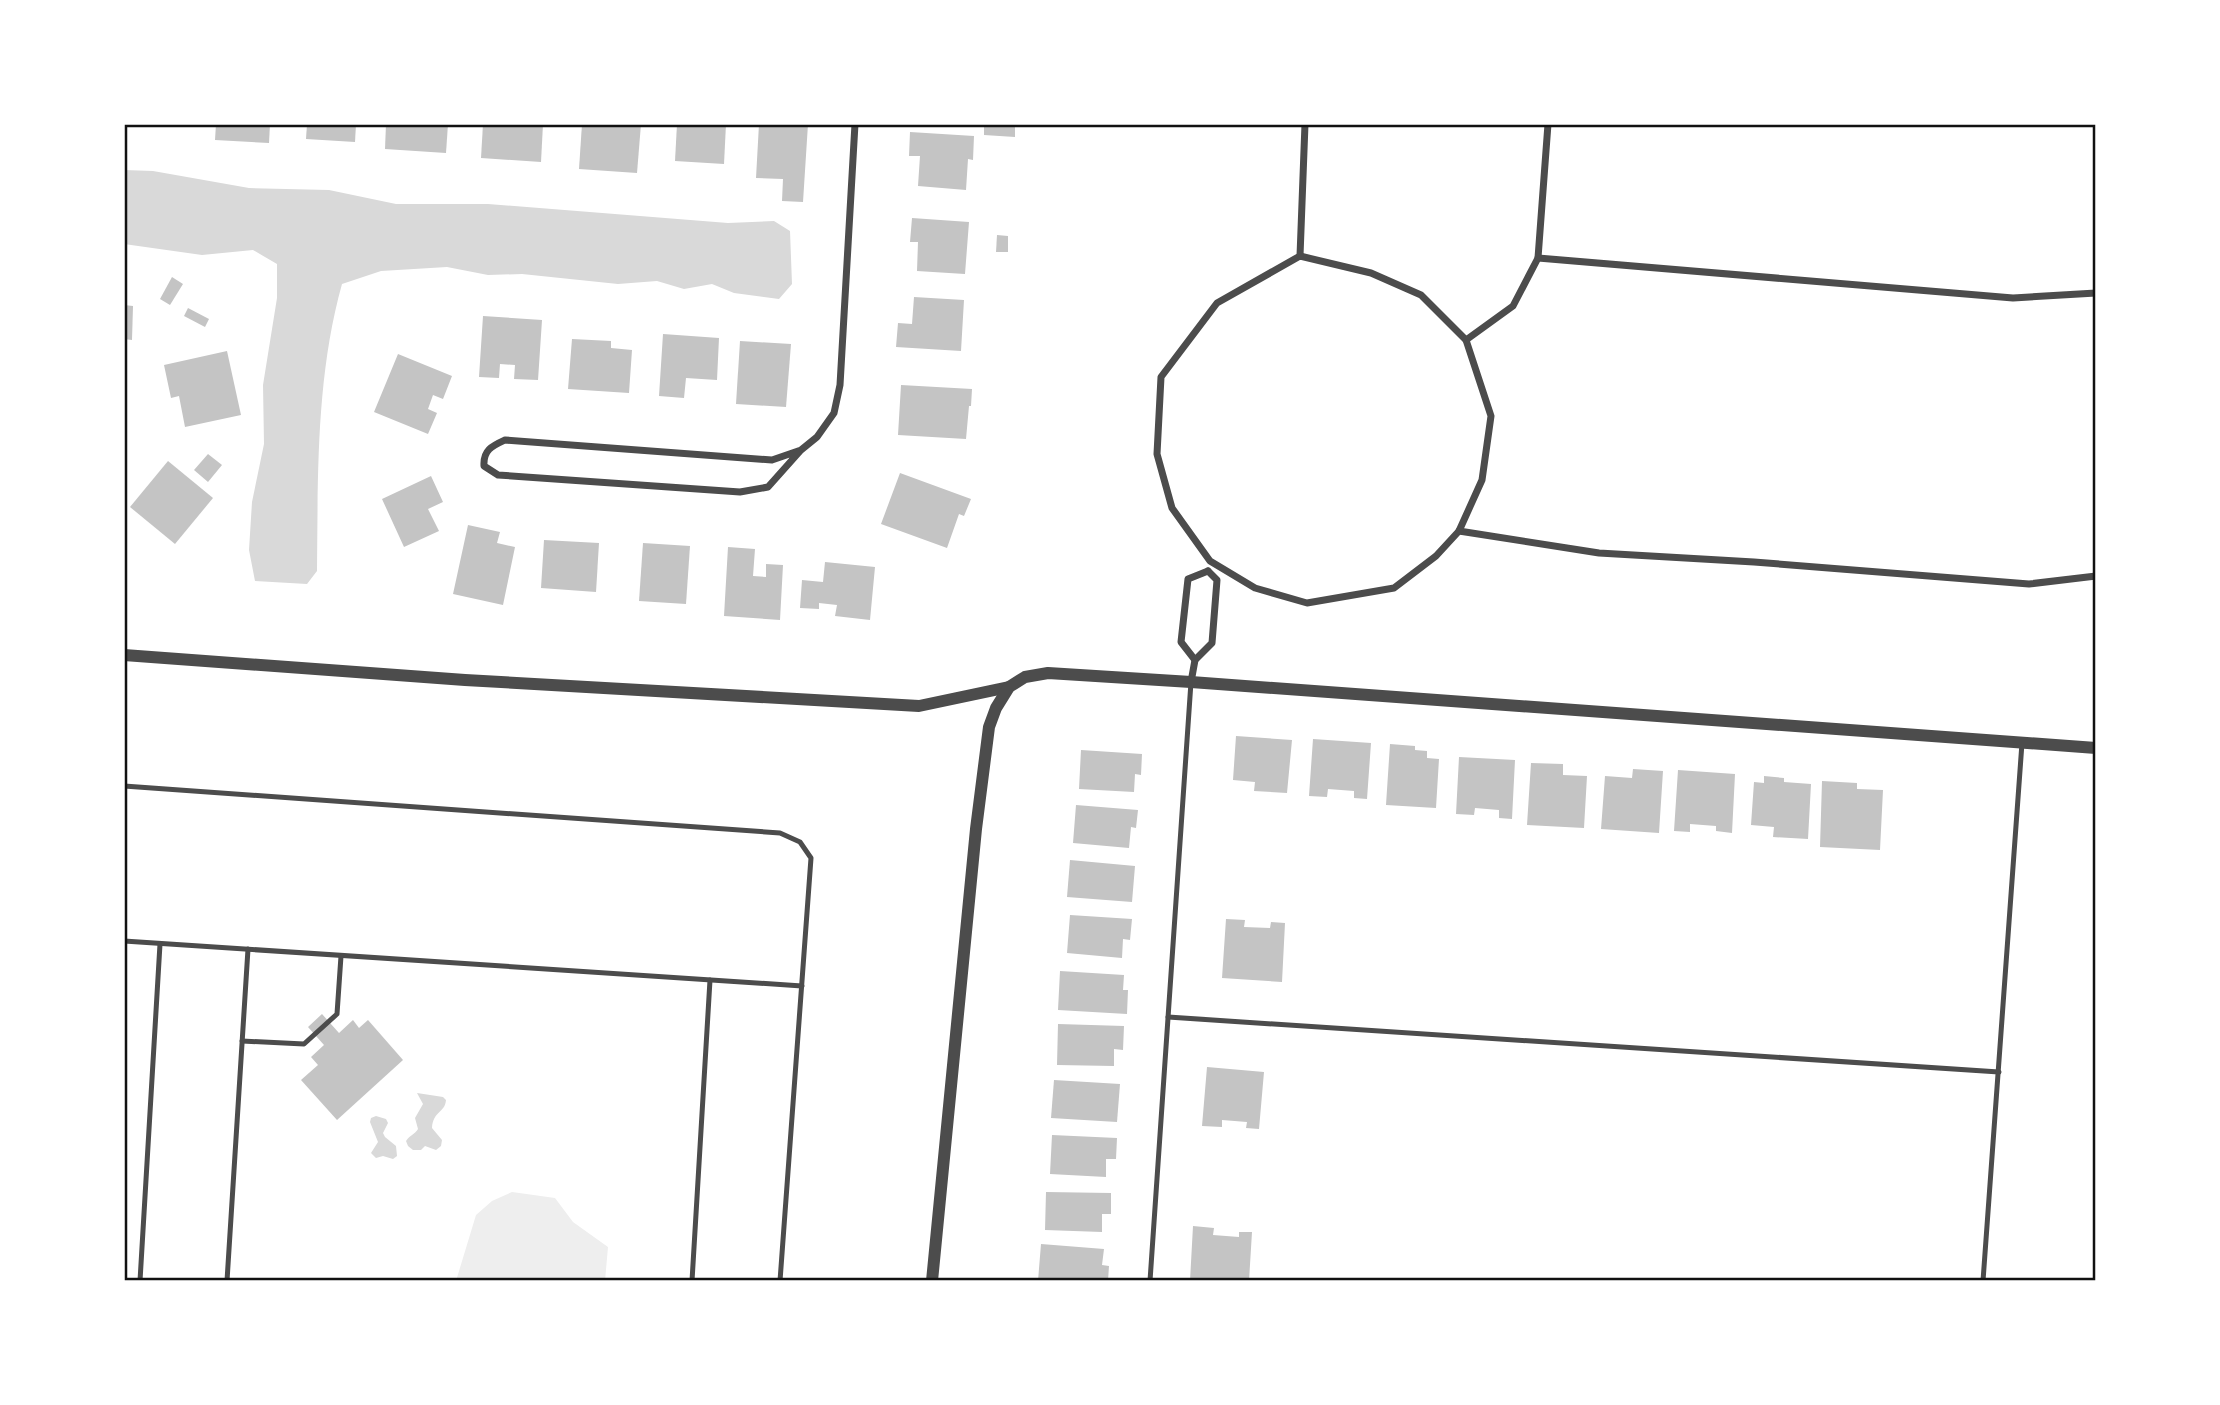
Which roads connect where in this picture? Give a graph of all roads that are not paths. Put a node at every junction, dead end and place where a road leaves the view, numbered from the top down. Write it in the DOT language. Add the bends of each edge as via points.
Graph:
graph roads {
  1 [pos="855,124"];
  2 [pos="1305,124"];
  3 [pos="1548,124"];
  4 [pos="1300,256"];
  5 [pos="1538,258"];
  6 [pos="2096,293"];
  7 [pos="1466,340"];
  8 [pos="801,450"];
  9 [pos="1459,531"];
  10 [pos="1210,561"];
  11 [pos="1208,571"];
  12 [pos="2096,576"];
  13 [pos="124,655"];
  14 [pos="1195,660"];
  15 [pos="1191,682"];
  16 [pos="1009,687"];
  17 [pos="2022,743"];
  18 [pos="2096,748"];
  19 [pos="124,786"];
  20 [pos="124,942"];
  21 [pos="160,944"];
  22 [pos="248,949"];
  23 [pos="341,956"];
  24 [pos="710,980"];
  25 [pos="802,986"];
  26 [pos="1168,1017"];
  27 [pos="242,1041"];
  28 [pos="1999,1072"];
  29 [pos="140,1281"];
  30 [pos="227,1281"];
  31 [pos="692,1281"];
  32 [pos="780,1281"];
  33 [pos="932,1281"];
  34 [pos="1150,1281"];
  35 [pos="1983,1281"];
  1 -- 8 [label="street" via="840,385 834,413"];
  2 -- 4 [label="street"];
  3 -- 5 [label="street"];
  4 -- 7 [label="street" via="1371,274 1421,295"];
  4 -- 10 [label="street" via="1217,303 1161,377 1157,454 1172,508"];
  5 -- 6 [label="street" via="2014,298"];
  5 -- 7 [label="street" via="1513,306"];
  7 -- 9 [label="street" via="1491,416 1482,480"];
  8 -- 8 [label="street" via="772,460 505,440 490,447 483,457 484,466 498,475 740,492 768,487"];
  9 -- 10 [label="street" via="1436,556 1394,588 1307,603 1255,588"];
  9 -- 12 [label="street" via="1599,553 2029,584"];
  10 -- 11 [label="street"];
  11 -- 14 [label="street" via="1217,580 1212,643"];
  11 -- 14 [label="street" via="1188,579 1181,642"];
  13 -- 16 [label="street" via="919,706"];
  14 -- 15 [label="street"];
  15 -- 16 [label="street" via="1048,673 1025,677"];
  15 -- 17 [label="street"];
  15 -- 26 [label="lane"];
  16 -- 33 [label="street" via="989,727"];
  17 -- 18 [label="street"];
  17 -- 28 [label="lane"];
  19 -- 25 [label="lane" via="780,833 800,842 811,858"];
  20 -- 21 [label="lane"];
  21 -- 22 [label="lane"];
  21 -- 29 [label="lane"];
  22 -- 23 [label="lane"];
  22 -- 27 [label="lane"];
  23 -- 24 [label="lane"];
  23 -- 27 [label="lane" via="337,1014 304,1044"];
  24 -- 25 [label="lane"];
  24 -- 31 [label="lane"];
  25 -- 32 [label="lane"];
  26 -- 28 [label="lane"];
  26 -- 34 [label="lane"];
  27 -- 30 [label="lane"];
  28 -- 35 [label="lane"];
}
